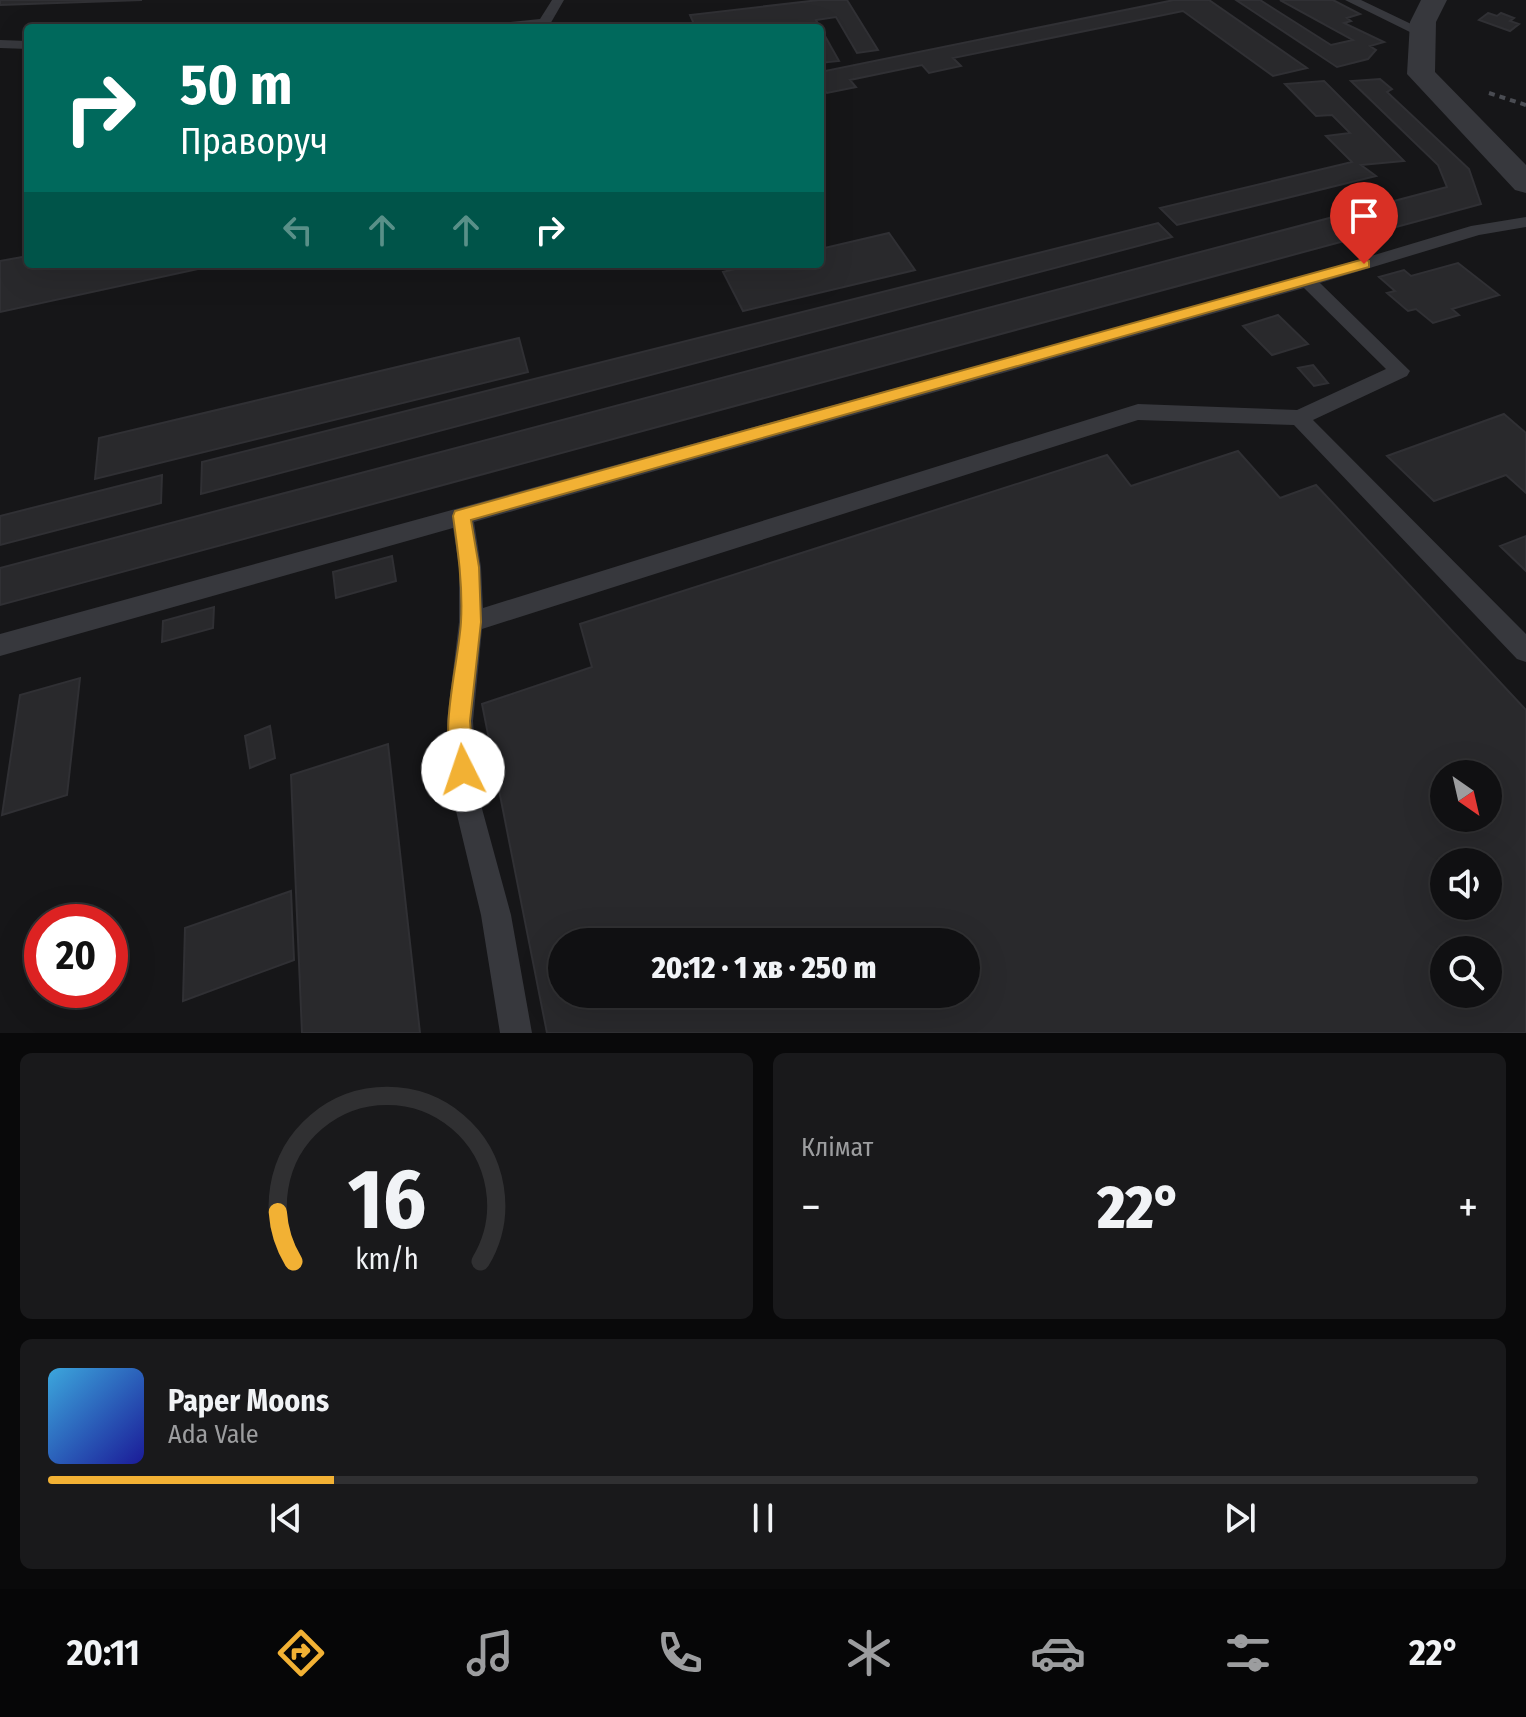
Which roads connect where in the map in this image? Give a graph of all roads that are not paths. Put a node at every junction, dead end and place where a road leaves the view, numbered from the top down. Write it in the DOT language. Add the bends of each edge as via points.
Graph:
graph roads {
  1 [pos="558,0"];
  2 [pos="1351,0"];
  3 [pos="1434,0"];
  4 [pos="533,24"];
  5 [pos="1423,33"];
  6 [pos="0,44"];
  7 [pos="24,45"];
  8 [pos="1526,183"];
  9 [pos="1526,222"];
  10 [pos="1307,281"];
  11 [pos="1299,418"];
  12 [pos="462,516"];
  13 [pos="471,622"];
  14 [pos="0,645"];
  15 [pos="1526,651"];
  16 [pos="516,1033"];
  1 -- 4 [label="lane" via="544,23"];
  2 -- 5 [label="lane"];
  3 -- 5 [label="street"];
  5 -- 8 [label="street" via="1421,74"];
  6 -- 7 [label="lane"];
  9 -- 10 [label="lane" via="1477,230"];
  10 -- 11 [label="lane" via="1400,371"];
  10 -- 12 [label="lane"];
  11 -- 13 [label="lane" via="1138,412"];
  11 -- 15 [label="lane"];
  12 -- 13 [label="lane"];
  12 -- 14 [label="lane"];
  13 -- 16 [label="lane" via="460,721 465,794 496,915"];
}
